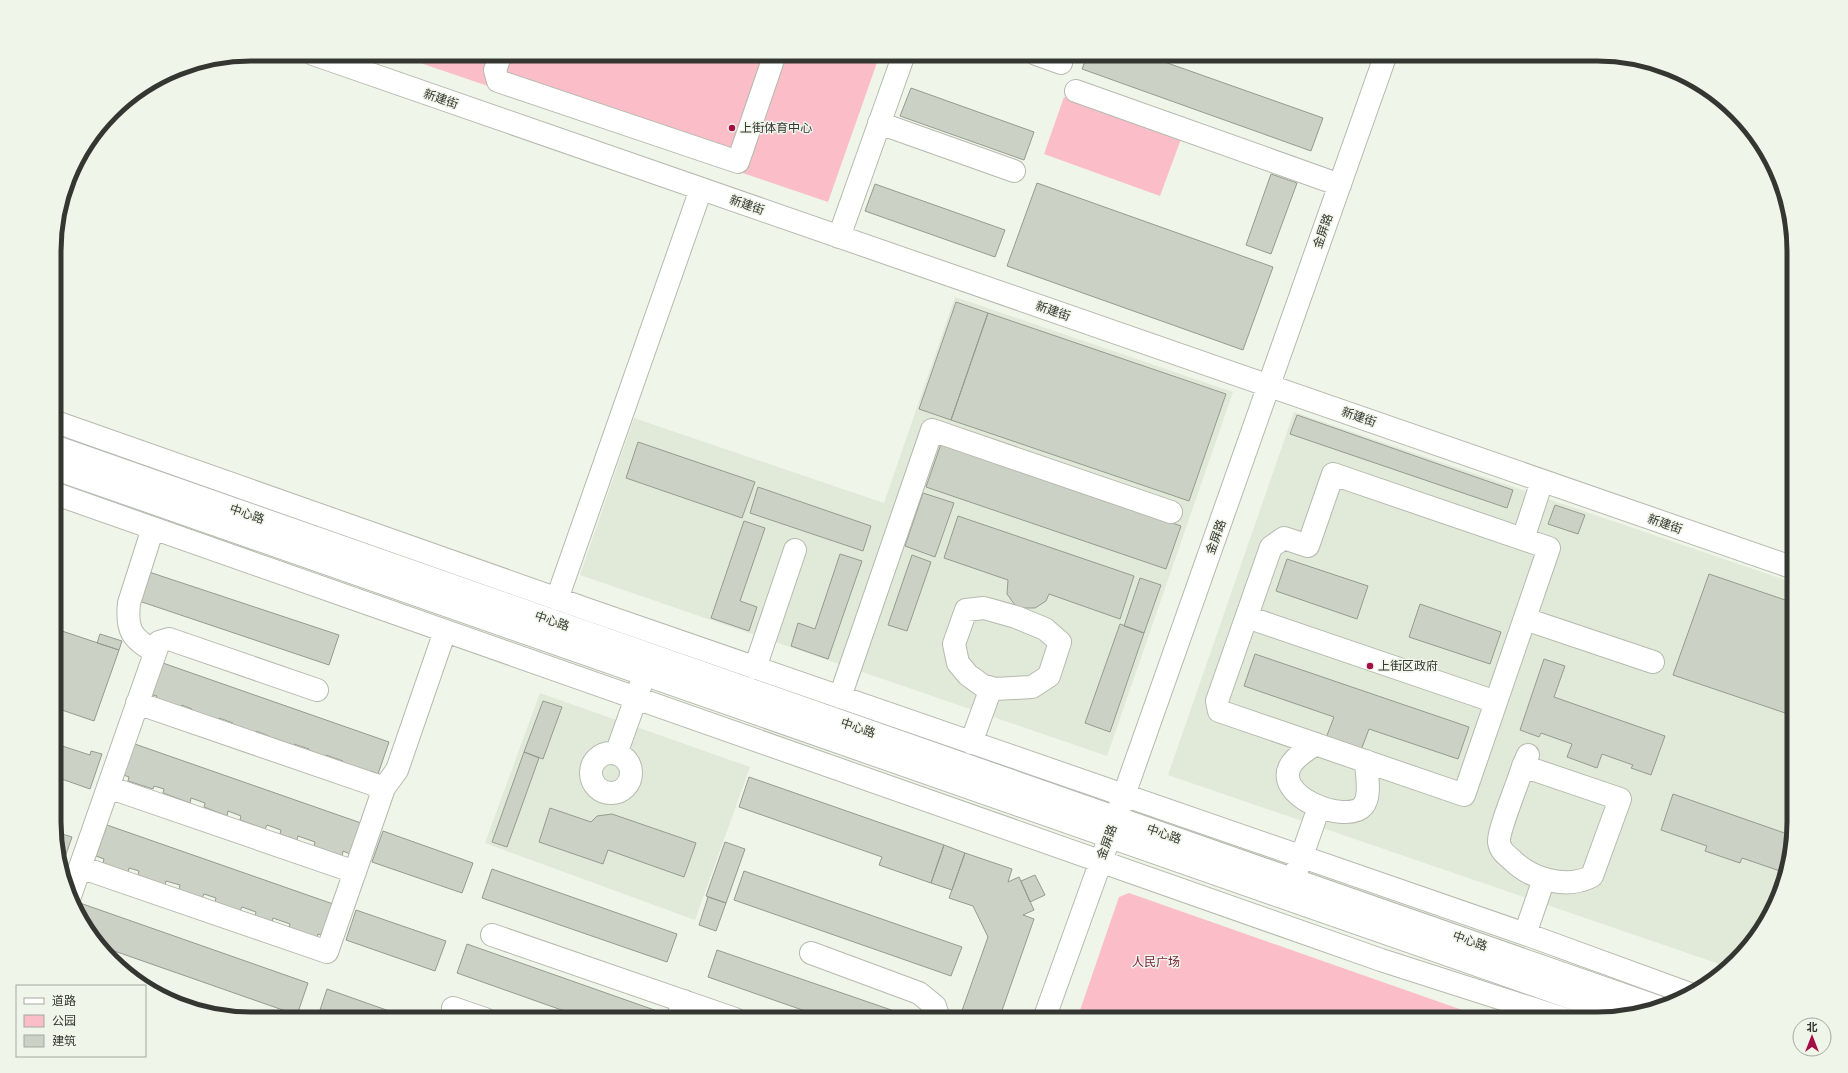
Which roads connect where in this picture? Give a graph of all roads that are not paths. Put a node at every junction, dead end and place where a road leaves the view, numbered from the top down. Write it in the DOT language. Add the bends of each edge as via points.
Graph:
graph roads {
  1 [pos="332,61"];
  2 [pos="498,61"];
  3 [pos="773,61"];
  4 [pos="901,61"];
  5 [pos="1055,61"];
  6 [pos="1384,61"];
  7 [pos="1061,63"];
  8 [pos="1076,91"];
  9 [pos="879,123"];
  10 [pos="1014,171"];
  11 [pos="1340,185"];
  12 [pos="701,189"];
  13 [pos="839,237"];
  14 [pos="1269,386"];
  15 [pos="61,424"];
  16 [pos="61,450"];
  17 [pos="61,471"];
  18 [pos="1542,481"];
  19 [pos="61,496"];
  20 [pos="1171,512"];
  21 [pos="153,528"];
  22 [pos="1523,538"];
  23 [pos="795,550"];
  24 [pos="1787,566"];
  25 [pos="557,599"];
  26 [pos="1247,617"];
  27 [pos="1525,619"];
  28 [pos="445,631"];
  29 [pos="155,652"];
  30 [pos="1653,662"];
  31 [pos="755,668"];
  32 [pos="644,675"];
  33 [pos="991,688"];
  34 [pos="317,690"];
  35 [pos="840,697"];
  36 [pos="636,698"];
  37 [pos="1496,702"];
  38 [pos="137,703"];
  39 [pos="972,743"];
  40 [pos="1316,744"];
  41 [pos="616,754"];
  42 [pos="1366,761"];
  43 [pos="108,787"];
  44 [pos="384,788"];
  45 [pos="1124,795"];
  46 [pos="1319,807"];
  47 [pos="1113,827"];
  48 [pos="1302,857"];
  49 [pos="1100,861"];
  50 [pos="80,867"];
  51 [pos="355,872"];
  52 [pos="1544,879"];
  53 [pos="1294,880"];
  54 [pos="73,888"];
  55 [pos="1525,934"];
  56 [pos="492,935"];
  57 [pos="811,953"];
  58 [pos="1683,991"];
  59 [pos="1651,1004"];
  60 [pos="452,1008"];
  61 [pos="680,1010"];
  62 [pos="464,1012"];
  63 [pos="692,1012"];
  64 [pos="937,1012"];
  65 [pos="1046,1012"];
  66 [pos="1543,1012"];
  67 [pos="1611,1012"];
  1 -- 12 [label="street, 新建街"];
  2 -- 3 [label="street" via="495,70 498,81 738,162"];
  4 -- 9 [label="street"];
  5 -- 7 [label="street"];
  6 -- 11 [label="street, 金屏路"];
  8 -- 11 [label="street"];
  9 -- 10 [label="street"];
  9 -- 13 [label="street"];
  11 -- 14 [label="street, 金屏路"];
  12 -- 13 [label="street, 新建街"];
  12 -- 25 [label="street"];
  13 -- 14 [label="street, 新建街"];
  14 -- 18 [label="street, 新建街"];
  14 -- 45 [label="street, 金屏路"];
  15 -- 25 [label="street"];
  16 -- 47 [label="street, 中心路"];
  17 -- 32 [label="street, 中心路"];
  18 -- 22 [label="street"];
  18 -- 24 [label="street, 新建街"];
  19 -- 21 [label="street"];
  20 -- 35 [label="street" via="932,430"];
  21 -- 28 [label="street"];
  21 -- 29 [label="street" via="129,603 128,616 132,632 138,642"];
  22 -- 26 [label="street" via="1333,474 1308,546 1284,538 1271,548"];
  22 -- 27 [label="street" via="1549,548"];
  23 -- 31 [label="street"];
  25 -- 31 [label="street"];
  26 -- 37 [label="street"];
  26 -- 40 [label="street" via="1218,701 1219,711"];
  27 -- 30 [label="street"];
  27 -- 37 [label="street"];
  28 -- 36 [label="street"];
  28 -- 44 [label="street" via="397,770"];
  29 -- 34 [label="street" via="158,642 169,639"];
  29 -- 38 [label="street"];
  31 -- 35 [label="street"];
  32 -- 36 [label="street"];
  32 -- 47 [label="street, 中心路"];
  33 -- 33 [label="street" via="968,675 958,663 954,644 966,610 984,608 1016,617 1045,629 1060,642 1049,676 1032,687"];
  33 -- 39 [label="street"];
  35 -- 39 [label="street"];
  36 -- 41 [label="street"];
  36 -- 49 [label="street"];
  37 -- 42 [label="street" via="1464,795"];
  38 -- 43 [label="street"];
  38 -- 44 [label="street"];
  39 -- 45 [label="street"];
  40 -- 42 [label="street"];
  40 -- 46 [label="street" via="1300,754 1292,763 1288,774 1289,781 1298,794"];
  42 -- 46 [label="street" via="1368,789 1364,805 1360,809 1345,811"];
  43 -- 50 [label="street"];
  43 -- 51 [label="street"];
  44 -- 51 [label="street"];
  45 -- 47 [label="street, 金屏路"];
  45 -- 48 [label="street"];
  46 -- 48 [label="street"];
  47 -- 49 [label="street, 金屏路"];
  47 -- 53 [label="street, 中心路"];
  47 -- 67 [label="street, 中心路"];
  48 -- 53 [label="street"];
  48 -- 55 [label="street"];
  49 -- 65 [label="street, 金屏路"];
  49 -- 66 [label="street" via="1381,960"];
  50 -- 51 [label="street" via="327,952"];
  50 -- 54 [label="street"];
  52 -- 52 [label="street" via="1519,867 1502,851 1499,843 1526,760 1620,799 1592,876 1573,883"];
  52 -- 55 [label="street"];
  53 -- 59 [label="street, 中心路"];
  55 -- 58 [label="street"];
  56 -- 61 [label="street"];
  57 -- 64 [label="street" via="919,994 936,1006"];
  60 -- 62 [label="street"];
  61 -- 63 [label="street"];
}
